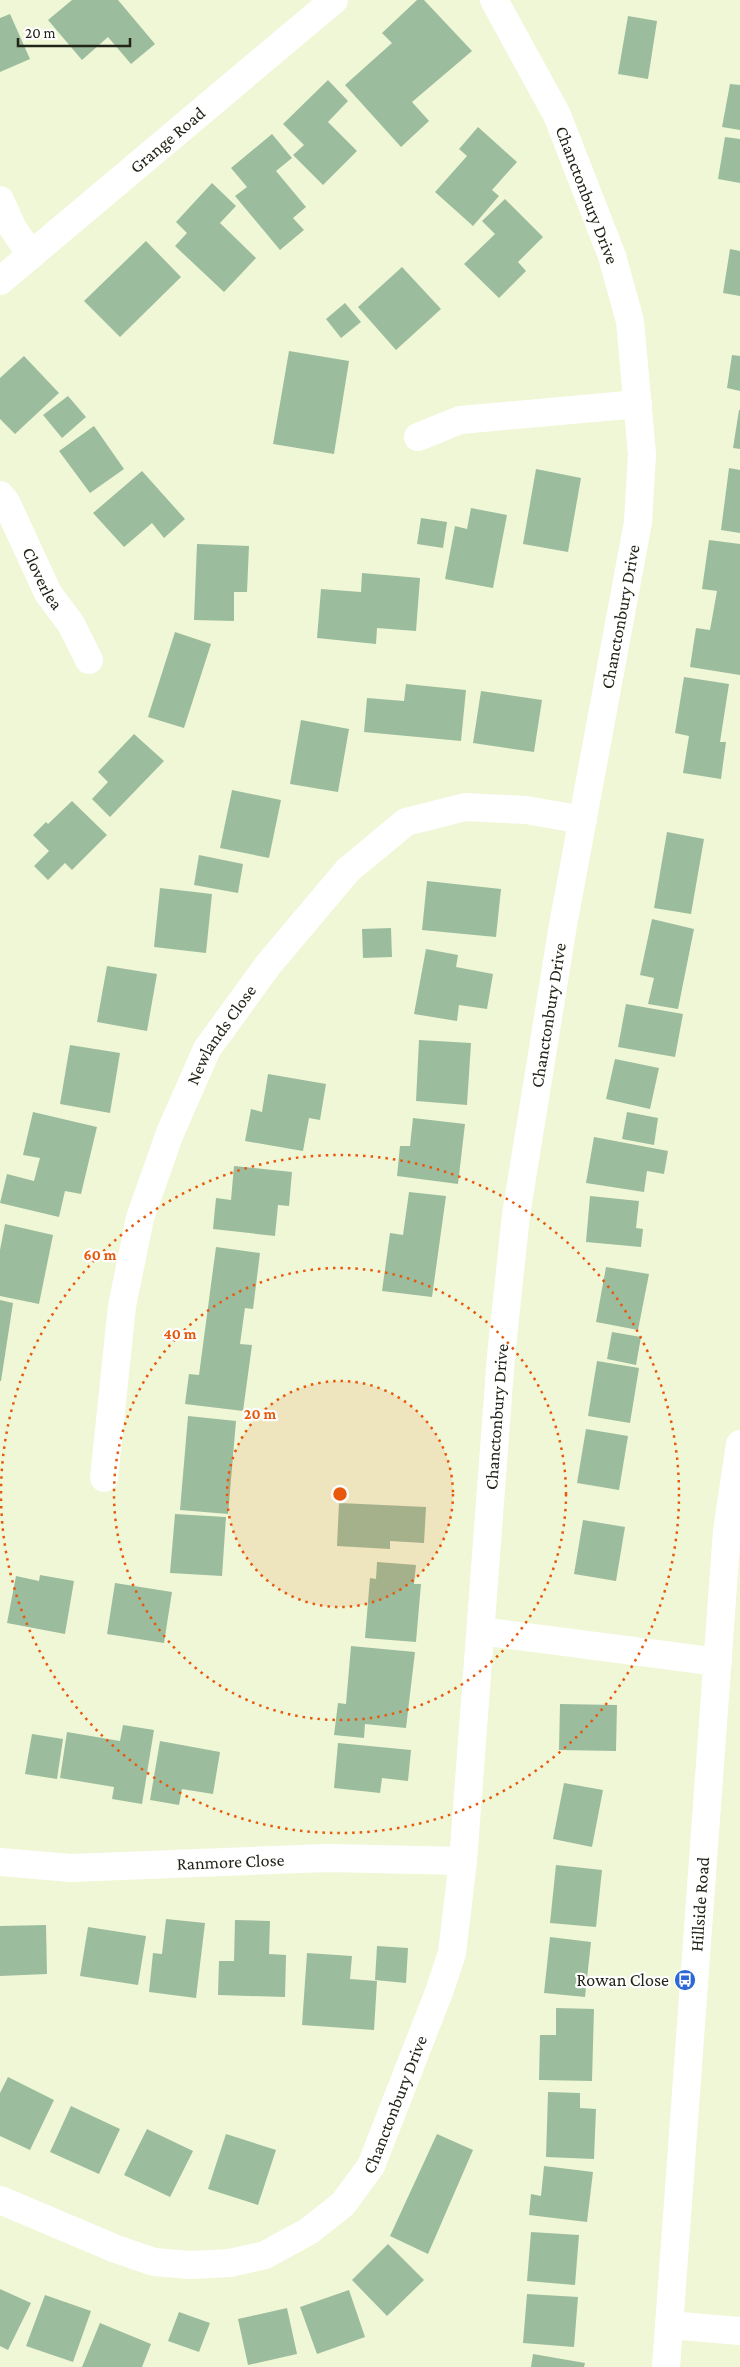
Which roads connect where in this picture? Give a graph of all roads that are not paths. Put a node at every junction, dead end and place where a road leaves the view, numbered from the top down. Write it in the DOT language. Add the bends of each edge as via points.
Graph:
graph roads {
  1 [pos="334,0"];
  2 [pos="494,0"];
  3 [pos="0,200"];
  4 [pos="31,255"];
  5 [pos="0,281"];
  6 [pos="638,404"];
  7 [pos="418,436"];
  8 [pos="0,495"];
  9 [pos="89,660"];
  10 [pos="583,820"];
  11 [pos="740,1444"];
  12 [pos="104,1478"];
  13 [pos="481,1632"];
  14 [pos="718,1662"];
  15 [pos="463,1861"];
  16 [pos="0,1862"];
  17 [pos="0,2200"];
  18 [pos="668,2324"];
  19 [pos="740,2331"];
  20 [pos="666,2367"];
  1 -- 4 [label="street, Grange Road"];
  2 -- 6 [label="street, Chanctonbury Drive" via="557,115 612,256 630,321"];
  3 -- 4 [label="street" via="12,228"];
  4 -- 5 [label="street, Grange Road"];
  6 -- 7 [label="street" via="460,420"];
  6 -- 10 [label="street, Chanctonbury Drive" via="642,454 638,522"];
  8 -- 9 [label="street, Cloverlea" via="48,593 71,624"];
  10 -- 12 [label="street, Newlands Close" via="526,810 465,806 406,822 348,870 268,965 207,1049 170,1133 140,1218 122,1306"];
  10 -- 13 [label="street, Chanctonbury Drive" via="516,1215 501,1356"];
  11 -- 14 [label="street, Hillside Road" via="727,1531"];
  13 -- 14 [label="street"];
  13 -- 15 [label="street, Chanctonbury Drive"];
  14 -- 18 [label="street, Hillside Road"];
  15 -- 16 [label="street, Ranmore Close" via="327,1858 71,1868"];
  15 -- 17 [label="street, Chanctonbury Drive" via="452,1953 440,1992 371,2166 343,2204 308,2231 265,2256 230,2263 190,2265 154,2262"];
  18 -- 19 [label="street"];
  18 -- 20 [label="street, Hillside Road"];
}
